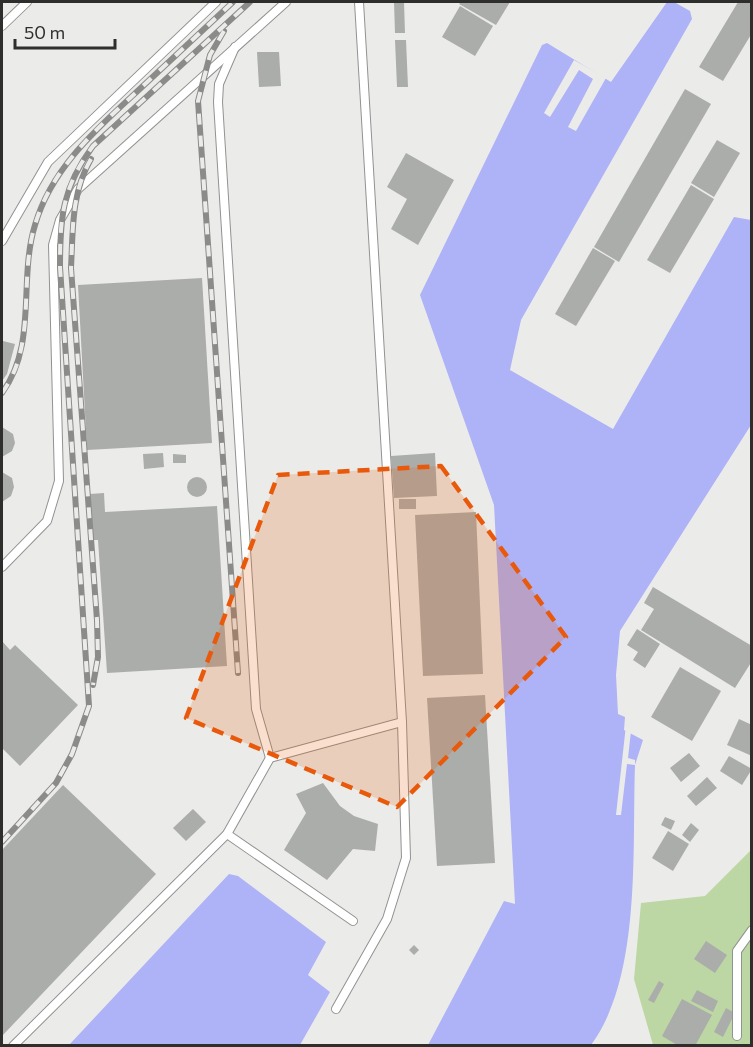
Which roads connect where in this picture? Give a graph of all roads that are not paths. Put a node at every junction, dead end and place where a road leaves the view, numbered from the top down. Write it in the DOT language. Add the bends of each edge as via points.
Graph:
graph roads {
  1 [pos="27,2"];
  2 [pos="216,2"];
  3 [pos="286,2"];
  4 [pos="359,2"];
  5 [pos="2,26"];
  6 [pos="235,47"];
  7 [pos="2,242"];
  8 [pos="2,567"];
  9 [pos="402,722"];
  10 [pos="270,758"];
  11 [pos="227,834"];
  12 [pos="353,921"];
  13 [pos="752,930"];
  14 [pos="336,1009"];
  15 [pos="737,1036"];
  16 [pos="14,1046"];
  1 -- 5 [label="lane"];
  2 -- 7 [label="lane" via="48,162"];
  3 -- 6 [label="lane"];
  4 -- 9 [label="lane"];
  6 -- 8 [label="lane" via="78,189 60,220 53,245 59,481 47,521"];
  6 -- 10 [label="lane" via="219,84 218,102 256,710"];
  9 -- 10 [label="lane"];
  9 -- 14 [label="lane" via="406,858 387,919"];
  10 -- 11 [label="lane"];
  11 -- 12 [label="lane"];
  11 -- 16 [label="lane"];
  13 -- 15 [label="lane" via="736,951"];
}
